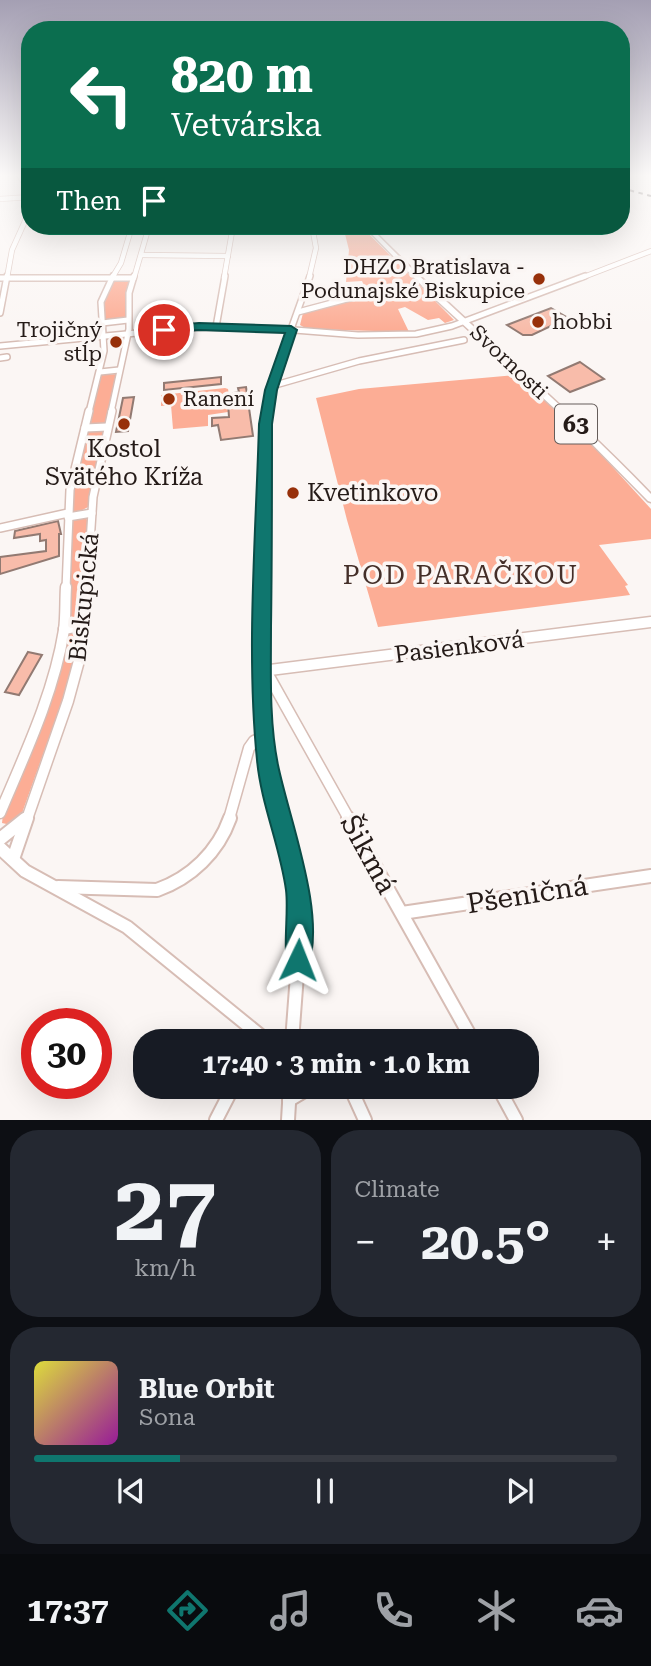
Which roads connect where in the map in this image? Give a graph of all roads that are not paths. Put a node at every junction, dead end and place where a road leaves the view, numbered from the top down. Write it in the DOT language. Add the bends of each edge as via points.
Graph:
graph roads {
  1 [pos="21,230"];
  2 [pos="129,235"];
  3 [pos="147,235"];
  4 [pos="232,235"];
  5 [pos="313,235"];
  6 [pos="375,235"];
  7 [pos="127,242"];
  8 [pos="145,242"];
  9 [pos="651,251"];
  10 [pos="141,255"];
  11 [pos="228,256"];
  12 [pos="3,278"];
  13 [pos="133,278"];
  14 [pos="112,279"];
  15 [pos="392,287"];
  16 [pos="298,312"];
  17 [pos="0,313"];
  18 [pos="128,320"];
  19 [pos="464,321"];
  20 [pos="102,323"];
  21 [pos="216,327"];
  22 [pos="291,330"];
  23 [pos="128,333"];
  24 [pos="414,334"];
  25 [pos="104,336"];
  26 [pos="464,341"];
  27 [pos="0,346"];
  28 [pos="418,349"];
  29 [pos="119,370"];
  30 [pos="100,372"];
  31 [pos="272,386"];
  32 [pos="107,427"];
  33 [pos="85,428"];
  34 [pos="651,499"];
  35 [pos="92,513"];
  36 [pos="68,515"];
  37 [pos="0,528"];
  38 [pos="651,622"];
  39 [pos="85,625"];
  40 [pos="64,629"];
  41 [pos="264,671"];
  42 [pos="263,737"];
  43 [pos="0,813"];
  44 [pos="27,816"];
  45 [pos="0,839"];
  46 [pos="0,848"];
  47 [pos="13,859"];
  48 [pos="651,876"];
  49 [pos="55,887"];
  50 [pos="402,913"];
  51 [pos="249,1029"];
  52 [pos="293,1029"];
  53 [pos="466,1029"];
  54 [pos="227,1099"];
  55 [pos="289,1099"];
  56 [pos="355,1099"];
  57 [pos="505,1099"];
  58 [pos="216,1120"];
  59 [pos="288,1120"];
  60 [pos="365,1120"];
  61 [pos="516,1120"];
  1 -- 12 [label="street"];
  2 -- 7 [label="street, Biskupická"];
  3 -- 8 [label="street, Biskupická"];
  4 -- 11 [label="street"];
  5 -- 16 [label="street" via="316,256"];
  6 -- 19 [label="main road, Svornosti / 63"];
  7 -- 8 [label="street"];
  7 -- 14 [label="street, Biskupická"];
  8 -- 10 [label="street, Biskupická"];
  9 -- 19 [label="street"];
  10 -- 11 [label="street"];
  10 -- 13 [label="street, Biskupická"];
  11 -- 21 [label="street"];
  12 -- 14 [label="street"];
  12 -- 17 [label="street"];
  13 -- 14 [label="street"];
  13 -- 18 [label="street, Biskupická"];
  14 -- 20 [label="street, Biskupická" via="102,298"];
  15 -- 16 [label="street"];
  16 -- 22 [label="street"];
  18 -- 20 [label="street"];
  18 -- 23 [label="street, Biskupická"];
  19 -- 24 [label="street"];
  19 -- 34 [label="main road, Svornosti / 63"];
  20 -- 25 [label="street, Biskupická"];
  21 -- 22 [label="street"];
  21 -- 23 [label="street"];
  22 -- 24 [label="street"];
  22 -- 31 [label="street"];
  23 -- 25 [label="street"];
  23 -- 29 [label="street, Biskupická"];
  24 -- 28 [label="street"];
  25 -- 27 [label="street"];
  25 -- 30 [label="street, Biskupická"];
  26 -- 28 [label="street"];
  28 -- 31 [label="street"];
  29 -- 30 [label="street"];
  29 -- 32 [label="street, Biskupická"];
  30 -- 33 [label="street, Biskupická"];
  31 -- 41 [label="street" via="266,424"];
  32 -- 33 [label="street"];
  32 -- 35 [label="street, Biskupická"];
  33 -- 36 [label="street, Biskupická" via="73,470"];
  35 -- 36 [label="street"];
  35 -- 39 [label="street, Biskupická"];
  36 -- 37 [label="street"];
  36 -- 40 [label="street, Biskupická"];
  38 -- 41 [label="street, Pasienková"];
  39 -- 40 [label="street"];
  39 -- 44 [label="street, Biskupická" via="68,701"];
  40 -- 43 [label="street, Biskupická" via="49,690"];
  41 -- 42 [label="street"];
  41 -- 50 [label="street, Šikmá"];
  42 -- 49 [label="street" via="248,748 225,833 204,863 157,890"];
  42 -- 52 [label="street" via="297,890 300,934"];
  44 -- 45 [label="street"];
  44 -- 47 [label="street, Biskupická"];
  46 -- 47 [label="street"];
  47 -- 49 [label="street"];
  48 -- 50 [label="street, Pšeničná"];
  49 -- 51 [label="street" via="127,927"];
  50 -- 53 [label="street, Šikmá"];
  54 -- 58 [label="street"];
  55 -- 59 [label="street"];
  56 -- 60 [label="street"];
  57 -- 61 [label="street"];
}
